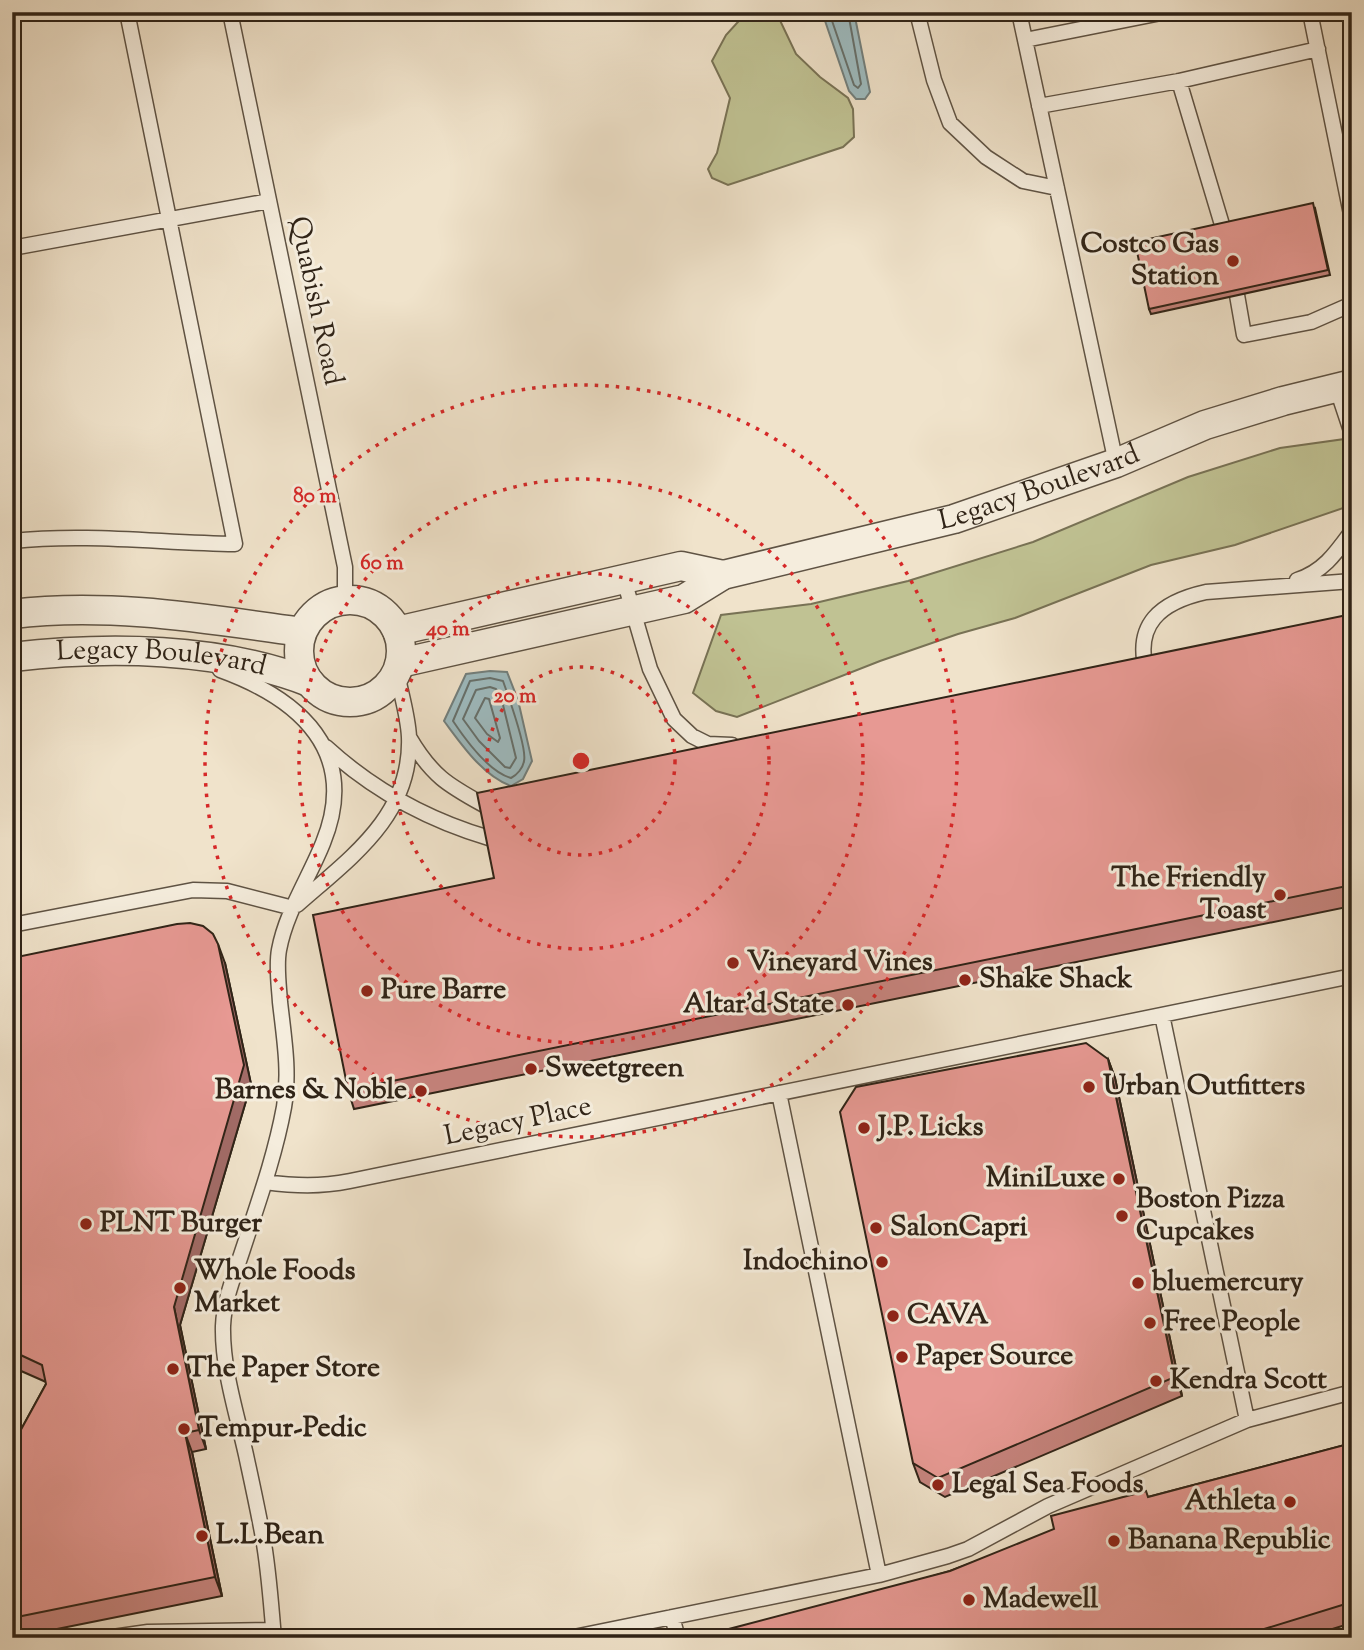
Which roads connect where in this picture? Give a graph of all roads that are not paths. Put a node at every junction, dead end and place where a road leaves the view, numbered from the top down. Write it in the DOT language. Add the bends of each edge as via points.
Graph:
graph roads {
  1 [pos="127,12"];
  2 [pos="230,12"];
  3 [pos="917,12"];
  4 [pos="1019,12"];
  5 [pos="1166,12"];
  6 [pos="1310,12"];
  7 [pos="1025,40"];
  8 [pos="1318,49"];
  9 [pos="1179,81"];
  10 [pos="1039,106"];
  11 [pos="1056,188"];
  12 [pos="269,201"];
  13 [pos="169,219"];
  14 [pos="1352,219"];
  15 [pos="1223,228"];
  16 [pos="12,248"];
  17 [pos="1237,295"];
  18 [pos="1352,304"];
  19 [pos="1344,386"];
  20 [pos="1350,430"];
  21 [pos="1116,463"];
  22 [pos="1352,531"];
  23 [pos="12,541"];
  24 [pos="723,575"];
  25 [pos="624,580"];
  26 [pos="1352,581"];
  27 [pos="1280,585"];
  28 [pos="345,600"];
  29 [pos="633,611"];
  30 [pos="12,614"];
  31 [pos="397,631"];
  32 [pos="302,632"];
  33 [pos="168,654"];
  34 [pos="12,657"];
  35 [pos="398,668"];
  36 [pos="1148,676"];
  37 [pos="309,682"];
  38 [pos="409,737"];
  39 [pos="741,744"];
  40 [pos="325,746"];
  41 [pos="397,799"];
  42 [pos="493,810"];
  43 [pos="489,838"];
  44 [pos="293,908"];
  45 [pos="12,925"];
  46 [pos="1352,976"];
  47 [pos="1162,1015"];
  48 [pos="779,1093"];
  49 [pos="265,1182"];
  50 [pos="1352,1392"];
  51 [pos="1247,1420"];
  52 [pos="879,1575"];
  53 [pos="672,1617"];
  54 [pos="274,1634"];
  55 [pos="106,1638"];
  56 [pos="569,1638"];
  57 [pos="678,1638"];
  1 -- 13 [label="lane"];
  2 -- 12 [label="lane, Quabish Road"];
  3 -- 11 [label="lane" via="950,122 986,157 1023,181"];
  4 -- 7 [label="lane"];
  5 -- 7 [label="lane"];
  6 -- 8 [label="lane"];
  7 -- 10 [label="lane"];
  8 -- 9 [label="lane"];
  8 -- 14 [label="lane"];
  9 -- 10 [label="lane"];
  9 -- 15 [label="lane"];
  10 -- 11 [label="lane"];
  11 -- 21 [label="lane"];
  12 -- 13 [label="lane"];
  12 -- 28 [label="lane, Quabish Road" via="345,567"];
  13 -- 16 [label="lane"];
  13 -- 23 [label="lane" via="236,544 111,537"];
  17 -- 18 [label="lane" via="1244,335 1311,323"];
  19 -- 20 [label="lane"];
  19 -- 21 [label="street, Legacy Boulevard" via="1205,425"];
  21 -- 24 [label="street, Legacy Boulevard" via="954,519"];
  22 -- 27 [label="lane" via="1312,575"];
  24 -- 25 [label="street, Legacy Boulevard" via="681,566"];
  24 -- 29 [label="street, Legacy Boulevard" via="684,599"];
  25 -- 29 [label="lane"];
  25 -- 31 [label="street, Legacy Boulevard"];
  26 -- 27 [label="lane"];
  27 -- 36 [label="lane" via="1206,592 1167,605 1152,621 1136,660"];
  28 -- 31 [label="street" via="376,607"];
  28 -- 32 [label="street" via="320,610"];
  29 -- 35 [label="street, Legacy Boulevard"];
  29 -- 39 [label="lane" via="650,669 674,719 708,744"];
  30 -- 32 [label="street, Legacy Boulevard" via="131,611"];
  31 -- 35 [label="street" via="401,647"];
  32 -- 37 [label="street" via="299,658"];
  33 -- 34 [label="street, Legacy Boulevard" via="77,651"];
  33 -- 37 [label="street, Legacy Boulevard" via="245,662"];
  33 -- 40 [label="lane" via="248,680 303,718"];
  35 -- 37 [label="street" via="385,689 355,702 326,697"];
  35 -- 38 [label="lane"];
  38 -- 41 [label="lane"];
  38 -- 42 [label="lane" via="438,777"];
  40 -- 41 [label="lane" via="367,782"];
  40 -- 44 [label="lane" via="334,773 332,815"];
  41 -- 43 [label="lane"];
  41 -- 44 [label="lane" via="365,845"];
  44 -- 45 [label="lane" via="227,891 193,890"];
  44 -- 49 [label="lane" via="278,951 288,1070 284,1109"];
  46 -- 47 [label="lane, Legacy Place"];
  47 -- 48 [label="lane, Legacy Place"];
  47 -- 51 [label="lane"];
  48 -- 49 [label="lane, Legacy Place" via="322,1186"];
  48 -- 52 [label="lane"];
  49 -- 54 [label="lane" via="228,1294 223,1332 263,1539"];
  50 -- 51 [label="lane"];
  51 -- 52 [label="lane" via="1048,1506 968,1549"];
  52 -- 53 [label="lane"];
  53 -- 56 [label="lane"];
  53 -- 57 [label="lane"];
  54 -- 55 [label="lane" via="148,1632"];
}
